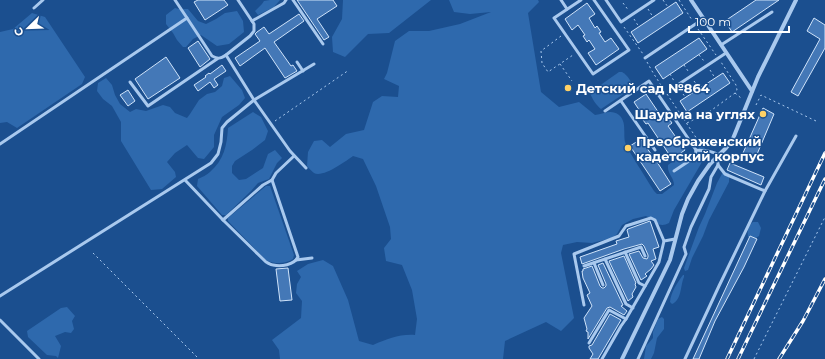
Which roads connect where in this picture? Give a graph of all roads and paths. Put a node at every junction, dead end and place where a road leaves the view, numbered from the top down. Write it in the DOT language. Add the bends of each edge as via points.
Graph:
graph roads {
  1 [pos="43,0"];
  2 [pos="175,0"];
  3 [pos="238,0"];
  4 [pos="286,0"];
  5 [pos="293,0"];
  6 [pos="561,0"];
  7 [pos="581,0"];
  8 [pos="594,0"];
  9 [pos="606,0"];
  10 [pos="654,0"];
  11 [pos="663,0"];
  12 [pos="691,0"];
  13 [pos="796,0"];
  14 [pos="34,8"];
  15 [pos="668,8"];
  16 [pos="567,9"];
  17 [pos="772,12"];
  18 [pos="187,18"];
  19 [pos="703,19"];
  20 [pos="252,21"];
  21 [pos="621,22"];
  22 [pos="565,34"];
  23 [pos="323,44"];
  24 [pos="721,45"];
  25 [pos="577,52"];
  26 [pos="726,53"];
  27 [pos="226,55"];
  28 [pos="645,58"];
  29 [pos="217,59"];
  30 [pos="297,62"];
  31 [pos="314,64"];
  32 [pos="560,64"];
  33 [pos="349,70"];
  34 [pos="303,71"];
  35 [pos="572,81"];
  36 [pos="130,82"];
  37 [pos="670,90"];
  38 [pos="752,91"];
  39 [pos="735,93"];
  40 [pos="741,98"];
  41 [pos="254,100"];
  42 [pos="621,100"];
  43 [pos="756,105"];
  44 [pos="605,111"];
  45 [pos="816,121"];
  46 [pos="271,124"];
  47 [pos="796,136"];
  48 [pos="0,144"];
  49 [pos="702,146"];
  50 [pos="655,150"];
  51 [pos="696,150"];
  52 [pos="718,155"];
  53 [pos="294,156"];
  54 [pos="718,165"];
  55 [pos="306,168"];
  56 [pos="674,171"];
  57 [pos="185,180"];
  58 [pos="272,180"];
  59 [pos="765,191"];
  60 [pos="825,217"];
  61 [pos="223,220"];
  62 [pos="675,239"];
  63 [pos="664,241"];
  64 [pos="624,252"];
  65 [pos="93,253"];
  66 [pos="645,256"];
  67 [pos="312,258"];
  68 [pos="605,259"];
  69 [pos="296,260"];
  70 [pos="594,263"];
  71 [pos="584,266"];
  72 [pos="603,285"];
  73 [pos="645,286"];
  74 [pos="0,296"];
  75 [pos="584,305"];
  76 [pos="633,308"];
  77 [pos="626,319"];
  78 [pos="0,320"];
  79 [pos="589,343"];
  80 [pos="39,359"];
  81 [pos="199,359"];
  82 [pos="602,359"];
  83 [pos="622,359"];
  84 [pos="638,359"];
  85 [pos="685,359"];
  86 [pos="754,359"];
  1 -- 14 [label="lane"];
  2 -- 18 [label="lane"];
  3 -- 20 [label="lane"];
  4 -- 20 [label="lane"];
  5 -- 23 [label="lane"];
  6 -- 16 [label="lane"];
  7 -- 16 [label="lane"];
  8 -- 25 [label="lane" via="629,50 593,74"];
  9 -- 21 [label="lane"];
  10 -- 21 [label="lane"];
  11 -- 15 [label="path"];
  12 -- 19 [label="street"];
  13 -- 38 [label="street"];
  16 -- 22 [label="lane" via="554,18"];
  17 -- 24 [label="lane"];
  18 -- 29 [label="lane" via="212,56"];
  18 -- 48 [label="lane"];
  19 -- 24 [label="street"];
  19 -- 28 [label="lane"];
  20 -- 27 [label="lane" via="254,31"];
  21 -- 28 [label="path"];
  22 -- 25 [label="lane"];
  22 -- 32 [label="path" via="541,51 542,63 548,72"];
  24 -- 26 [label="street"];
  25 -- 32 [label="path"];
  26 -- 37 [label="lane"];
  26 -- 38 [label="street"];
  27 -- 29 [label="lane"];
  27 -- 41 [label="lane"];
  28 -- 49 [label="path"];
  29 -- 36 [label="lane" via="148,106"];
  30 -- 34 [label="lane"];
  31 -- 34 [label="lane"];
  32 -- 35 [label="path"];
  33 -- 46 [label="path"];
  34 -- 41 [label="lane"];
  38 -- 52 [label="street" via="732,141"];
  39 -- 40 [label="path"];
  41 -- 46 [label="lane"];
  41 -- 57 [label="lane" via="222,128 218,154 210,163"];
  42 -- 44 [label="lane"];
  42 -- 50 [label="lane"];
  42 -- 51 [label="lane" via="649,81"];
  43 -- 45 [label="path" via="761,95"];
  46 -- 53 [label="lane"];
  47 -- 59 [label="lane"];
  51 -- 52 [label="lane" via="714,152"];
  51 -- 56 [label="lane" via="694,156"];
  52 -- 54 [label="lane"];
  52 -- 62 [label="street" via="688,199"];
  53 -- 55 [label="lane"];
  53 -- 58 [label="lane"];
  54 -- 59 [label="lane" via="725,174"];
  54 -- 84 [label="lane" via="710,177 709,189 691,227 684,247 686,254"];
  57 -- 61 [label="lane"];
  57 -- 74 [label="lane"];
  58 -- 61 [label="lane"];
  58 -- 69 [label="lane" via="298,257"];
  59 -- 85 [label="lane"];
  60 -- 86 [label="path"];
  61 -- 69 [label="lane" via="266,262 279,265"];
  62 -- 63 [label="lane"];
  62 -- 83 [label="street" via="670,260"];
  63 -- 73 [label="lane" via="658,262"];
  63 -- 75 [label="lane" via="651,218 626,226 619,236 574,254"];
  64 -- 66 [label="lane" via="641,246"];
  64 -- 68 [label="lane"];
  64 -- 73 [label="lane" via="639,283"];
  65 -- 81 [label="path"];
  67 -- 69 [label="lane"];
  68 -- 70 [label="lane"];
  68 -- 76 [label="lane" via="626,304"];
  70 -- 71 [label="lane"];
  70 -- 72 [label="lane"];
  73 -- 76 [label="lane"];
  76 -- 77 [label="lane"];
  77 -- 79 [label="lane" via="608,310"];
  77 -- 82 [label="lane"];
  78 -- 80 [label="lane"];
}
